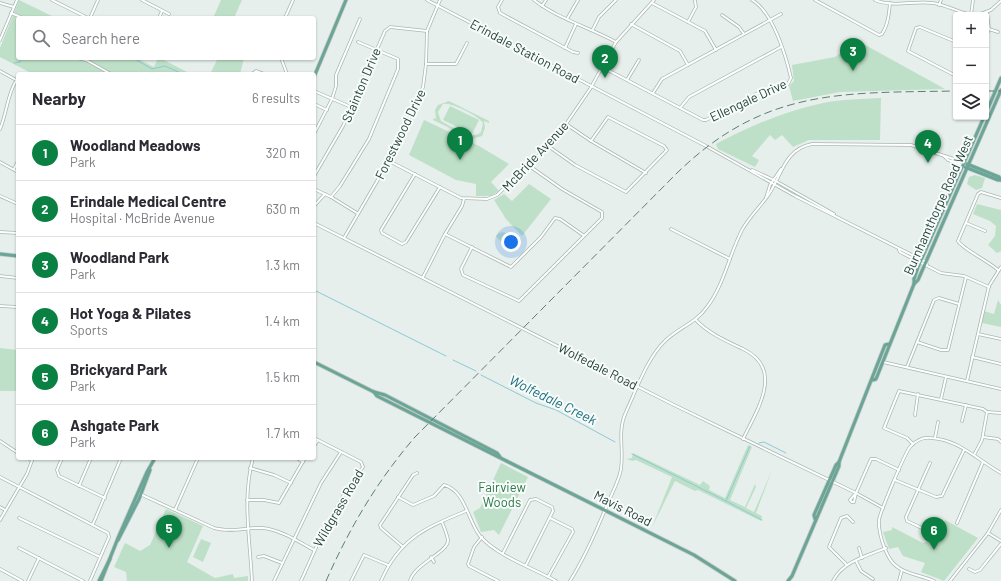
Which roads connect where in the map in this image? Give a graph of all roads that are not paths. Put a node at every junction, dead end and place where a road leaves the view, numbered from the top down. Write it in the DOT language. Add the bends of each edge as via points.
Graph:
graph roads {
  1 [pos="17,0"];
  2 [pos="52,0"];
  3 [pos="98,0"];
  4 [pos="142,0"];
  5 [pos="293,0"];
  6 [pos="346,0"];
  7 [pos="427,0"];
  8 [pos="440,0"];
  9 [pos="502,0"];
  10 [pos="534,0"];
  11 [pos="546,0"];
  12 [pos="578,0"];
  13 [pos="616,0"];
  14 [pos="654,0"];
  15 [pos="696,0"];
  16 [pos="752,0"];
  17 [pos="815,0"];
  18 [pos="875,0"];
  19 [pos="941,0"];
  20 [pos="973,0"];
  21 [pos="1001,1"];
  22 [pos="0,3"];
  23 [pos="652,3"];
  24 [pos="890,4"];
  25 [pos="939,5"];
  26 [pos="437,6"];
  27 [pos="542,6"];
  28 [pos="14,7"];
  29 [pos="162,10"];
  30 [pos="961,12"];
  31 [pos="971,12"];
  32 [pos="988,12"];
  33 [pos="11,13"];
  34 [pos="169,14"];
  35 [pos="780,14"];
  36 [pos="722,15"];
  37 [pos="18,16"];
  38 [pos="85,16"];
  39 [pos="90,16"];
  40 [pos="160,16"];
  41 [pos="286,16"];
  42 [pos="360,19"];
  43 [pos="567,19"];
  44 [pos="770,20"];
  45 [pos="688,22"];
  46 [pos="576,24"];
  47 [pos="631,24"];
  48 [pos="593,29"];
  49 [pos="989,30"];
  50 [pos="427,31"];
  51 [pos="998,32"];
  52 [pos="744,34"];
  53 [pos="0,40"];
  54 [pos="953,41"];
  55 [pos="358,42"];
  56 [pos="616,42"];
  57 [pos="467,44"];
  58 [pos="781,47"];
  59 [pos="565,48"];
  60 [pos="376,49"];
  61 [pos="716,50"];
  62 [pos="578,53"];
  63 [pos="86,60"];
  64 [pos="282,60"];
  65 [pos="639,60"];
  66 [pos="426,64"];
  67 [pos="688,65"];
  68 [pos="602,67"];
  69 [pos="0,71"];
  70 [pos="107,72"];
  71 [pos="287,72"];
  72 [pos="316,72"];
  73 [pos="953,74"];
  74 [pos="1001,78"];
  75 [pos="16,80"];
  76 [pos="627,80"];
  77 [pos="16,82"];
  78 [pos="592,86"];
  79 [pos="1001,90"];
  80 [pos="316,92"];
  81 [pos="653,93"];
  82 [pos="332,99"];
  83 [pos="316,105"];
  84 [pos="989,106"];
  85 [pos="351,107"];
  86 [pos="680,108"];
  87 [pos="327,110"];
  88 [pos="983,120"];
  89 [pos="566,124"];
  90 [pos="0,129"];
  91 [pos="316,130"];
  92 [pos="591,141"];
  93 [pos="548,146"];
  94 [pos="389,161"];
  95 [pos="0,162"];
  96 [pos="962,164"];
  97 [pos="528,165"];
  98 [pos="16,166"];
  99 [pos="967,166"];
  100 [pos="14,170"];
  101 [pos="751,170"];
  102 [pos="646,172"];
  103 [pos="316,173"];
  104 [pos="415,174"];
  105 [pos="1001,180"];
  106 [pos="775,181"];
  107 [pos="773,184"];
  108 [pos="440,187"];
  109 [pos="316,190"];
  110 [pos="325,194"];
  111 [pos="0,196"];
  112 [pos="331,197"];
  113 [pos="1001,198"];
  114 [pos="464,199"];
  115 [pos="16,203"];
  116 [pos="316,204"];
  117 [pos="357,213"];
  118 [pos="834,215"];
  119 [pos="966,223"];
  120 [pos="316,224"];
  121 [pos="671,229"];
  122 [pos="985,231"];
  123 [pos="0,232"];
  124 [pos="16,234"];
  125 [pos="445,234"];
  126 [pos="583,236"];
  127 [pos="344,238"];
  128 [pos="472,247"];
  129 [pos="0,254"];
  130 [pos="16,256"];
  131 [pos="730,259"];
  132 [pos="921,261"];
  133 [pos="926,264"];
  134 [pos="1001,267"];
  135 [pos="998,270"];
  136 [pos="0,276"];
  137 [pos="966,277"];
  138 [pos="16,278"];
  139 [pos="423,278"];
  140 [pos="914,284"];
  141 [pos="989,287"];
  142 [pos="959,304"];
  143 [pos="0,306"];
  144 [pos="16,308"];
  145 [pos="696,320"];
  146 [pos="978,334"];
  147 [pos="1001,339"];
  148 [pos="917,342"];
  149 [pos="889,344"];
  150 [pos="972,357"];
  151 [pos="879,361"];
  152 [pos="883,362"];
  153 [pos="316,363"];
  154 [pos="1001,364"];
  155 [pos="907,368"];
  156 [pos="946,377"];
  157 [pos="873,380"];
  158 [pos="967,381"];
  159 [pos="638,386"];
  160 [pos="1001,389"];
  161 [pos="918,394"];
  162 [pos="941,399"];
  163 [pos="966,405"];
  164 [pos="987,412"];
  165 [pos="1001,413"];
  166 [pos="914,415"];
  167 [pos="962,421"];
  168 [pos="938,422"];
  169 [pos="983,437"];
  170 [pos="935,438"];
  171 [pos="743,439"];
  172 [pos="318,440"];
  173 [pos="0,441"];
  174 [pos="1001,442"];
  175 [pos="316,443"];
  176 [pos="913,444"];
  177 [pos="964,450"];
  178 [pos="16,452"];
  179 [pos="341,452"];
  180 [pos="974,456"];
  181 [pos="33,460"];
  182 [pos="61,460"];
  183 [pos="90,460"];
  184 [pos="120,460"];
  185 [pos="154,460"];
  186 [pos="197,460"];
  187 [pos="252,460"];
  188 [pos="300,460"];
  189 [pos="303,462"];
  190 [pos="930,462"];
  191 [pos="983,462"];
  192 [pos="250,468"];
  193 [pos="899,470"];
  194 [pos="417,473"];
  195 [pos="1001,473"];
  196 [pos="0,477"];
  197 [pos="895,480"];
  198 [pos="831,482"];
  199 [pos="291,483"];
  200 [pos="20,486"];
  201 [pos="79,486"];
  202 [pos="918,488"];
  203 [pos="856,493"];
  204 [pos="140,494"];
  205 [pos="398,497"];
  206 [pos="105,498"];
  207 [pos="247,500"];
  208 [pos="0,507"];
  209 [pos="883,508"];
  210 [pos="5,510"];
  211 [pos="175,510"];
  212 [pos="606,510"];
  213 [pos="1001,510"];
  214 [pos="466,511"];
  215 [pos="19,518"];
  216 [pos="550,518"];
  217 [pos="0,520"];
  218 [pos="930,521"];
  219 [pos="442,522"];
  220 [pos="853,522"];
  221 [pos="957,523"];
  222 [pos="93,524"];
  223 [pos="249,529"];
  224 [pos="988,533"];
  225 [pos="482,537"];
  226 [pos="293,539"];
  227 [pos="1001,542"];
  228 [pos="402,546"];
  229 [pos="19,548"];
  230 [pos="859,548"];
  231 [pos="886,548"];
  232 [pos="314,550"];
  233 [pos="503,553"];
  234 [pos="258,557"];
  235 [pos="39,558"];
  236 [pos="100,558"];
  237 [pos="431,558"];
  238 [pos="862,558"];
  239 [pos="856,560"];
  240 [pos="434,562"];
  241 [pos="282,563"];
  242 [pos="388,565"];
  243 [pos="526,565"];
  244 [pos="847,565"];
  245 [pos="0,569"];
  246 [pos="969,569"];
  247 [pos="902,570"];
  248 [pos="792,576"];
  249 [pos="548,577"];
  250 [pos="873,579"];
  251 [pos="22,581"];
  252 [pos="28,581"];
  253 [pos="83,581"];
  254 [pos="90,581"];
  255 [pos="100,581"];
  256 [pos="252,581"];
  257 [pos="274,581"];
  258 [pos="301,581"];
  259 [pos="351,581"];
  260 [pos="381,581"];
  261 [pos="410,581"];
  262 [pos="498,581"];
  263 [pos="556,581"];
  264 [pos="570,581"];
  265 [pos="735,581"];
  266 [pos="788,581"];
  267 [pos="792,581"];
  268 [pos="833,581"];
  269 [pos="899,581"];
  270 [pos="934,581"];
  271 [pos="950,581"];
  1 -- 28 [label="street"];
  2 -- 38 [label="street"];
  3 -- 39 [label="street"];
  4 -- 29 [label="street"];
  5 -- 41 [label="street"];
  6 -- 72 [label="main road"];
  7 -- 26 [label="street, Erindale Station Road"];
  8 -- 26 [label="street, Forestwood Drive"];
  9 -- 59 [label="street" via="498,7 500,13"];
  10 -- 27 [label="street"];
  11 -- 27 [label="street"];
  12 -- 43 [label="street"];
  13 -- 48 [label="street" via="599,17"];
  14 -- 23 [label="street, McBride Avenue"];
  15 -- 45 [label="street" via="696,7"];
  16 -- 44 [label="street, Ellengale Drive" via="761,6"];
  17 -- 24 [label="street" via="878,35 885,30"];
  18 -- 24 [label="street"];
  19 -- 25 [label="street"];
  20 -- 31 [label="street"];
  21 -- 32 [label="street"];
  22 -- 28 [label="street"];
  23 -- 45 [label="street"];
  23 -- 47 [label="street, McBride Avenue"];
  24 -- 25 [label="street"];
  25 -- 30 [label="street"];
  26 -- 50 [label="street, Forestwood Drive"];
  26 -- 78 [label="street, Erindale Station Road"];
  27 -- 43 [label="street"];
  28 -- 33 [label="street"];
  29 -- 34 [label="street"];
  29 -- 40 [label="street"];
  33 -- 37 [label="street"];
  33 -- 53 [label="street"];
  35 -- 44 [label="street"];
  36 -- 52 [label="street" via="739,27"];
  42 -- 82 [label="street" via="336,75"];
  43 -- 46 [label="street"];
  44 -- 52 [label="street"];
  44 -- 58 [label="street, Ellengale Drive"];
  45 -- 61 [label="street" via="706,32"];
  46 -- 48 [label="street"];
  46 -- 59 [label="street"];
  47 -- 56 [label="street, McBride Avenue"];
  47 -- 67 [label="street" via="680,51"];
  48 -- 56 [label="street"];
  49 -- 51 [label="street"];
  50 -- 60 [label="street, Stainton Drive" via="387,28"];
  50 -- 66 [label="street, Forestwood Drive"];
  52 -- 61 [label="street"];
  54 -- 73 [label="street" via="920,27 916,28 908,48 909,52"];
  55 -- 60 [label="street"];
  56 -- 68 [label="street, McBride Avenue"];
  57 -- 66 [label="street" via="456,64"];
  58 -- 86 [label="street" via="689,97"];
  58 -- 86 [label="street, Ellengale Drive" via="788,62 791,78 788,84 762,91 706,120"];
  59 -- 62 [label="street"];
  60 -- 85 [label="street, Stainton Drive"];
  60 -- 112 [label="street" via="398,59 397,73 369,139"];
  61 -- 67 [label="street"];
  63 -- 70 [label="street"];
  64 -- 71 [label="street"];
  65 -- 76 [label="street"];
  66 -- 94 [label="street, Forestwood Drive" via="423,87"];
  67 -- 81 [label="street" via="662,80"];
  68 -- 76 [label="street, Ellengale Drive"];
  68 -- 78 [label="street, McBride Avenue"];
  69 -- 75 [label="street"];
  74 -- 84 [label="main road"];
  76 -- 81 [label="street, Ellengale Drive"];
  77 -- 90 [label="street"];
  78 -- 89 [label="street, McBride Avenue"];
  78 -- 101 [label="street, Erindale Station Road"];
  79 -- 99 [label="main road, Burnhamthorpe Road West"];
  80 -- 82 [label="street"];
  81 -- 86 [label="street, Ellengale Drive"];
  82 -- 85 [label="street"];
  82 -- 87 [label="street"];
  83 -- 87 [label="street"];
  85 -- 103 [label="street, Stainton Drive"];
  87 -- 91 [label="street"];
  88 -- 96 [label="main road, Burnhamthorpe Road West"];
  89 -- 92 [label="street"];
  89 -- 93 [label="street, McBride Avenue"];
  92 -- 102 [label="street"];
  92 -- 102 [label="street" via="608,117 664,146 667,150 665,153"];
  93 -- 97 [label="street, McBride Avenue"];
  93 -- 102 [label="street" via="574,164 626,192"];
  94 -- 104 [label="street, McBride Avenue"];
  94 -- 117 [label="street, Forestwood Drive"];
  95 -- 100 [label="street"];
  96 -- 99 [label="main road"];
  96 -- 106 [label="street" via="911,145 812,144 794,152"];
  96 -- 132 [label="main road, Burnhamthorpe Road West"];
  97 -- 114 [label="street, McBride Avenue" via="494,198"];
  97 -- 126 [label="street" via="562,189 602,212 602,218"];
  98 -- 100 [label="street"];
  99 -- 105 [label="main road" via="999,177"];
  99 -- 133 [label="main road, Burnhamthorpe Road West"];
  101 -- 106 [label="street, Erindale Station Road"];
  101 -- 107 [label="street, Erindale Station Road"];
  104 -- 108 [label="street, McBride Avenue"];
  104 -- 108 [label="street" via="380,230 402,244 406,242"];
  106 -- 107 [label="street"];
  106 -- 118 [label="street, Erindale Station Road"];
  107 -- 118 [label="street, Erindale Station Road"];
  107 -- 131 [label="street" via="766,198 742,230"];
  108 -- 114 [label="street, McBride Avenue"];
  109 -- 110 [label="street"];
  110 -- 112 [label="street"];
  110 -- 116 [label="street"];
  111 -- 115 [label="street"];
  112 -- 117 [label="street"];
  113 -- 119 [label="street" via="979,193"];
  114 -- 125 [label="street"];
  117 -- 127 [label="street, Forestwood Drive"];
  118 -- 132 [label="street, Erindale Station Road"];
  119 -- 122 [label="street"];
  119 -- 135 [label="street" via="958,241 960,244"];
  120 -- 127 [label="street, Wolfedale Road"];
  121 -- 131 [label="street"];
  123 -- 124 [label="street"];
  125 -- 128 [label="street"];
  125 -- 139 [label="street"];
  126 -- 128 [label="street" via="560,218 555,218 541,237 511,267"];
  126 -- 128 [label="street" via="517,302 463,274 461,269"];
  127 -- 139 [label="street, Wolfedale Road"];
  129 -- 130 [label="main road"];
  131 -- 145 [label="street" via="713,298"];
  132 -- 133 [label="street, Erindale Station Road"];
  132 -- 140 [label="main road, Burnhamthorpe Road West"];
  133 -- 137 [label="street, Erindale Station Road" via="947,274"];
  133 -- 140 [label="main road, Burnhamthorpe Road West"];
  134 -- 135 [label="street"];
  135 -- 141 [label="street"];
  136 -- 138 [label="street"];
  137 -- 141 [label="street, Erindale Station Road"];
  137 -- 142 [label="street"];
  139 -- 159 [label="street, Wolfedale Road"];
  140 -- 149 [label="main road, Burnhamthorpe Road West"];
  141 -- 146 [label="street"];
  142 -- 148 [label="street" via="936,298"];
  142 -- 148 [label="street" via="948,350"];
  143 -- 144 [label="street"];
  145 -- 159 [label="street" via="663,343"];
  145 -- 171 [label="street" via="710,332 752,354 763,369 766,388 764,397"];
  146 -- 147 [label="street"];
  146 -- 150 [label="street"];
  148 -- 155 [label="street"];
  149 -- 151 [label="main road, Burnhamthorpe Road West" via="886,345"];
  149 -- 152 [label="main road, Burnhamthorpe Road West"];
  150 -- 154 [label="street"];
  150 -- 158 [label="street"];
  151 -- 152 [label="street"];
  151 -- 157 [label="main road, Burnhamthorpe Road West"];
  152 -- 155 [label="street"];
  152 -- 157 [label="main road, Burnhamthorpe Road West" via="876,379"];
  153 -- 212 [label="main road, Mavis Road" via="443,424 500,457"];
  155 -- 156 [label="street"];
  156 -- 158 [label="street"];
  156 -- 162 [label="street"];
  157 -- 198 [label="main road, Burnhamthorpe Road West"];
  158 -- 160 [label="street"];
  159 -- 171 [label="street, Wolfedale Road"];
  159 -- 212 [label="street" via="622,423 621,468"];
  161 -- 162 [label="street"];
  161 -- 166 [label="street"];
  161 -- 176 [label="street" via="902,390 897,392 883,426 907,438"];
  162 -- 163 [label="street"];
  163 -- 164 [label="street"];
  163 -- 167 [label="street"];
  164 -- 165 [label="street"];
  164 -- 169 [label="street"];
  168 -- 170 [label="street"];
  169 -- 174 [label="street" via="998,439"];
  169 -- 180 [label="street"];
  170 -- 176 [label="street" via="926,438"];
  170 -- 177 [label="street" via="949,441"];
  171 -- 198 [label="street, Wolfedale Road"];
  172 -- 175 [label="street"];
  172 -- 179 [label="street, Wildgrass Road"];
  173 -- 178 [label="street"];
  176 -- 193 [label="street" via="906,452"];
  177 -- 180 [label="street"];
  177 -- 202 [label="street" via="942,496 936,497"];
  179 -- 226 [label="street" via="321,483"];
  179 -- 232 [label="street, Wildgrass Road" via="361,462 363,467 343,496"];
  180 -- 191 [label="street"];
  181 -- 200 [label="street"];
  182 -- 201 [label="street" via="58,474"];
  183 -- 201 [label="street"];
  184 -- 206 [label="street"];
  185 -- 204 [label="main road"];
  186 -- 211 [label="street"];
  187 -- 192 [label="street"];
  188 -- 189 [label="street"];
  189 -- 199 [label="street"];
  190 -- 202 [label="street"];
  191 -- 195 [label="street"];
  191 -- 221 [label="street"];
  192 -- 199 [label="street"];
  192 -- 207 [label="street"];
  193 -- 197 [label="street"];
  193 -- 203 [label="street" via="871,459"];
  194 -- 205 [label="street"];
  196 -- 200 [label="street"];
  197 -- 202 [label="street"];
  197 -- 209 [label="street"];
  198 -- 203 [label="street, Wolfedale Road"];
  198 -- 248 [label="main road, Burnhamthorpe Road West" via="814,516"];
  199 -- 207 [label="street" via="279,503"];
  200 -- 210 [label="street"];
  200 -- 222 [label="street"];
  201 -- 206 [label="street"];
  202 -- 218 [label="street" via="906,519 924,529"];
  203 -- 209 [label="street, Wolfedale Road"];
  204 -- 211 [label="street"];
  204 -- 255 [label="main road"];
  205 -- 214 [label="street" via="413,505 434,496 446,485 457,492"];
  205 -- 228 [label="street" via="380,526"];
  206 -- 222 [label="street"];
  207 -- 223 [label="street"];
  208 -- 210 [label="street"];
  209 -- 231 [label="street" via="879,525"];
  210 -- 217 [label="street"];
  211 -- 223 [label="street" via="219,530"];
  212 -- 264 [label="street" via="592,543"];
  212 -- 265 [label="main road, Mavis Road" via="706,561"];
  213 -- 224 [label="street"];
  214 -- 219 [label="street"];
  214 -- 225 [label="street"];
  215 -- 236 [label="street"];
  216 -- 233 [label="street" via="554,511 552,507 536,498 531,499"];
  216 -- 243 [label="street"];
  216 -- 249 [label="street" via="572,529 573,532"];
  219 -- 228 [label="street" via="425,529"];
  219 -- 237 [label="street" via="448,543 444,550"];
  220 -- 244 [label="street" via="847,516 841,518 829,547"];
  222 -- 236 [label="street" via="109,535"];
  223 -- 226 [label="street" via="267,529"];
  223 -- 256 [label="street"];
  224 -- 227 [label="street"];
  224 -- 271 [label="street"];
  225 -- 233 [label="street" via="493,548"];
  225 -- 262 [label="street" via="474,547 468,564"];
  226 -- 232 [label="street"];
  226 -- 241 [label="street"];
  227 -- 246 [label="street" via="980,570 975,572"];
  228 -- 242 [label="street"];
  229 -- 235 [label="street"];
  230 -- 238 [label="street"];
  231 -- 238 [label="street"];
  231 -- 247 [label="street" via="893,562"];
  232 -- 258 [label="street, Wildgrass Road"];
  233 -- 243 [label="street"];
  234 -- 241 [label="street" via="264,556"];
  235 -- 252 [label="street"];
  235 -- 253 [label="street"];
  236 -- 254 [label="street"];
  237 -- 240 [label="street"];
  237 -- 261 [label="street" via="417,570"];
  238 -- 239 [label="street"];
  239 -- 244 [label="street"];
  239 -- 250 [label="street" via="861,571"];
  241 -- 257 [label="street"];
  242 -- 259 [label="street" via="364,555"];
  242 -- 260 [label="street"];
  243 -- 249 [label="street"];
  244 -- 268 [label="street"];
  245 -- 251 [label="street"];
  247 -- 269 [label="street"];
  247 -- 270 [label="street"];
  248 -- 266 [label="main road, Burnhamthorpe Road West"];
  248 -- 267 [label="main road, Burnhamthorpe Road West"];
  249 -- 263 [label="street"];
}
